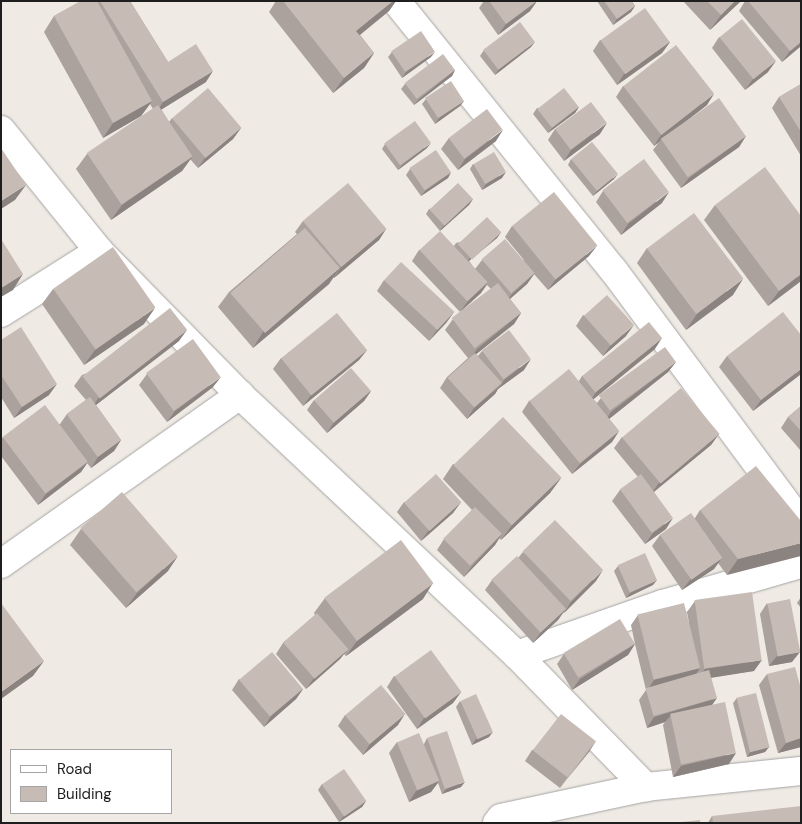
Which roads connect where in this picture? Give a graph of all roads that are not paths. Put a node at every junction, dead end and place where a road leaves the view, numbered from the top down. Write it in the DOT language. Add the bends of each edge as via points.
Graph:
graph roads {
  1 [pos="396,1"];
  2 [pos="1,130"];
  3 [pos="99,251"];
  4 [pos="1,313"];
  5 [pos="240,395"];
  6 [pos="801,523"];
  7 [pos="1,564"];
  8 [pos="801,564"];
  9 [pos="517,654"];
  10 [pos="801,771"];
  11 [pos="646,787"];
  12 [pos="497,823"];
  1 -- 6 [label="street" via="614,271"];
  2 -- 3 [label="street"];
  3 -- 4 [label="street"];
  3 -- 5 [label="street"];
  5 -- 7 [label="street"];
  5 -- 9 [label="street"];
  8 -- 9 [label="street" via="664,604"];
  9 -- 11 [label="street"];
  10 -- 11 [label="street"];
  11 -- 12 [label="street" via="501,818"];
}
